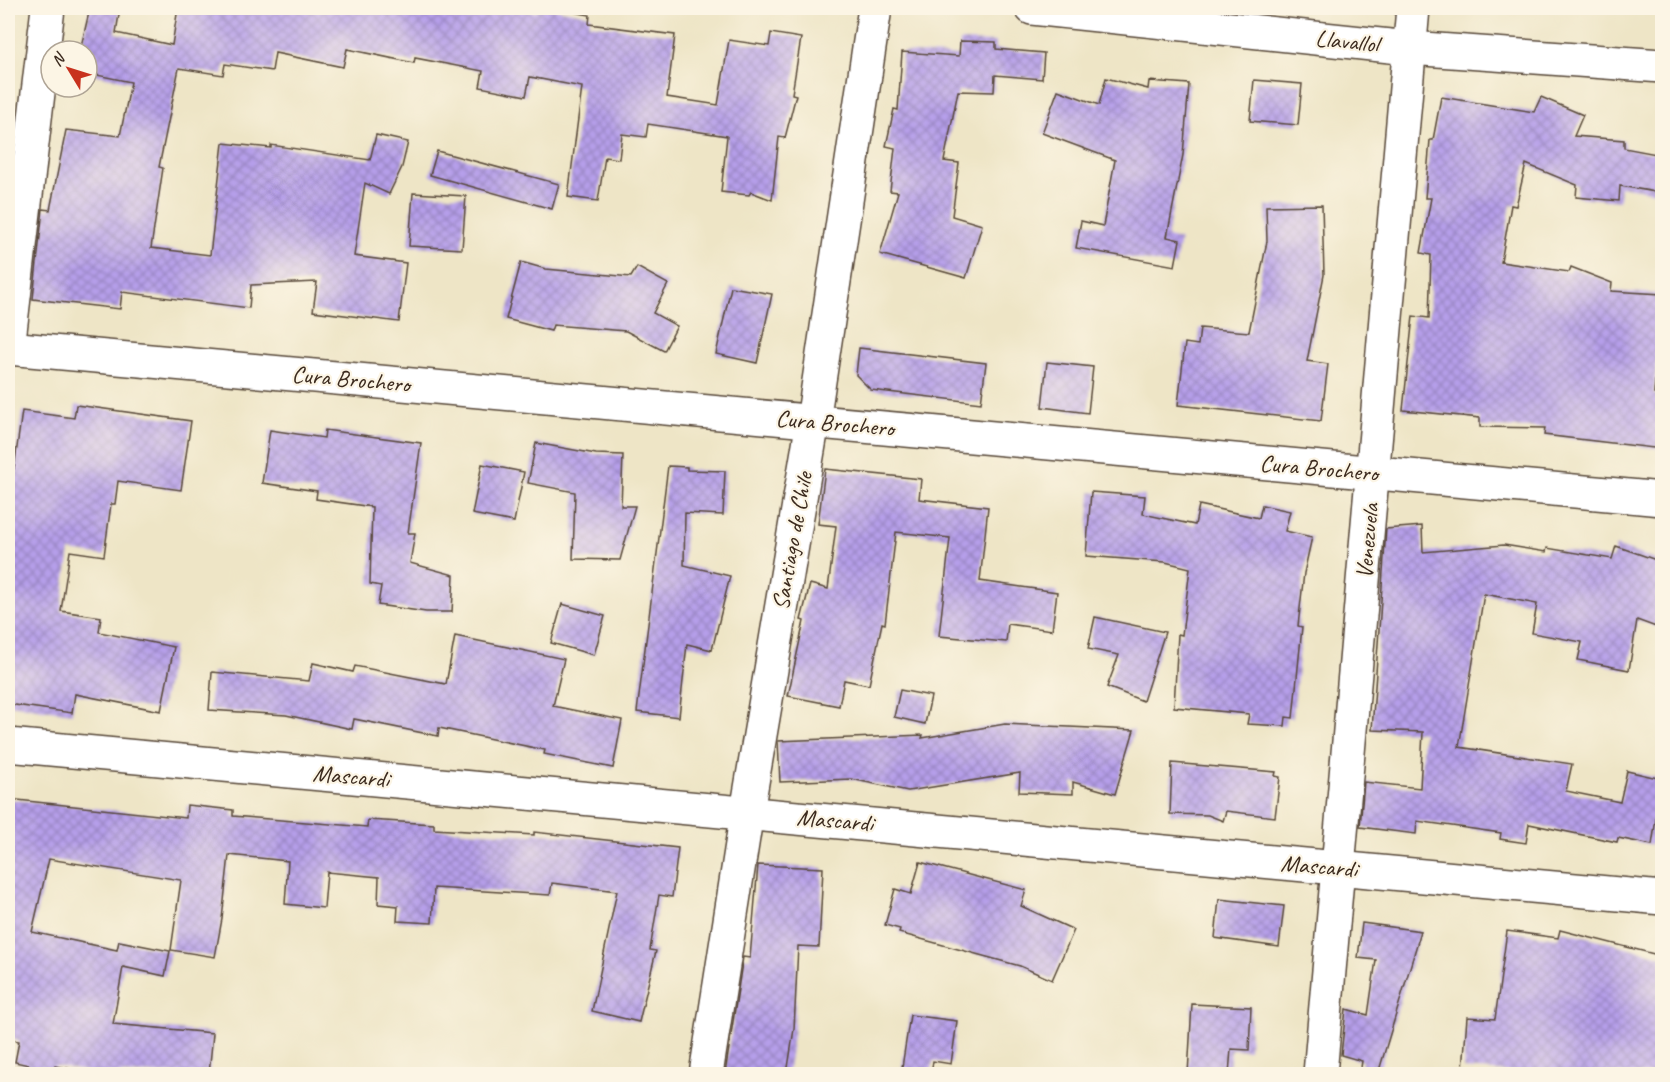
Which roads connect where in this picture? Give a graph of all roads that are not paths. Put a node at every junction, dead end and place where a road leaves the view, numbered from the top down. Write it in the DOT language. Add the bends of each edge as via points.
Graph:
graph roads {
  1 [pos="48,8"];
  2 [pos="874,8"];
  3 [pos="1032,8"];
  4 [pos="1413,8"];
  5 [pos="1409,48"];
  6 [pos="1662,66"];
  7 [pos="8,348"];
  8 [pos="813,421"];
  9 [pos="1373,473"];
  10 [pos="1662,499"];
  11 [pos="8,745"];
  12 [pos="747,812"];
  13 [pos="1337,868"];
  14 [pos="1662,898"];
  15 [pos="706,1074"];
  16 [pos="1320,1074"];
  1 -- 7 [label="street"];
  2 -- 8 [label="street, Santiago de Chile"];
  3 -- 5 [label="street, Llavallol"];
  4 -- 5 [label="street, Venezuela"];
  5 -- 6 [label="street, Llavallol"];
  5 -- 9 [label="street, Venezuela"];
  7 -- 8 [label="street, Cura Brochero"];
  8 -- 9 [label="street, Cura Brochero"];
  8 -- 12 [label="street, Santiago de Chile"];
  9 -- 10 [label="street, Cura Brochero"];
  9 -- 13 [label="street, Venezuela"];
  11 -- 12 [label="street, Mascardi"];
  12 -- 13 [label="street, Mascardi"];
  12 -- 15 [label="street, Santiago de Chile"];
  13 -- 14 [label="street, Mascardi"];
  13 -- 16 [label="street, Venezuela"];
}
